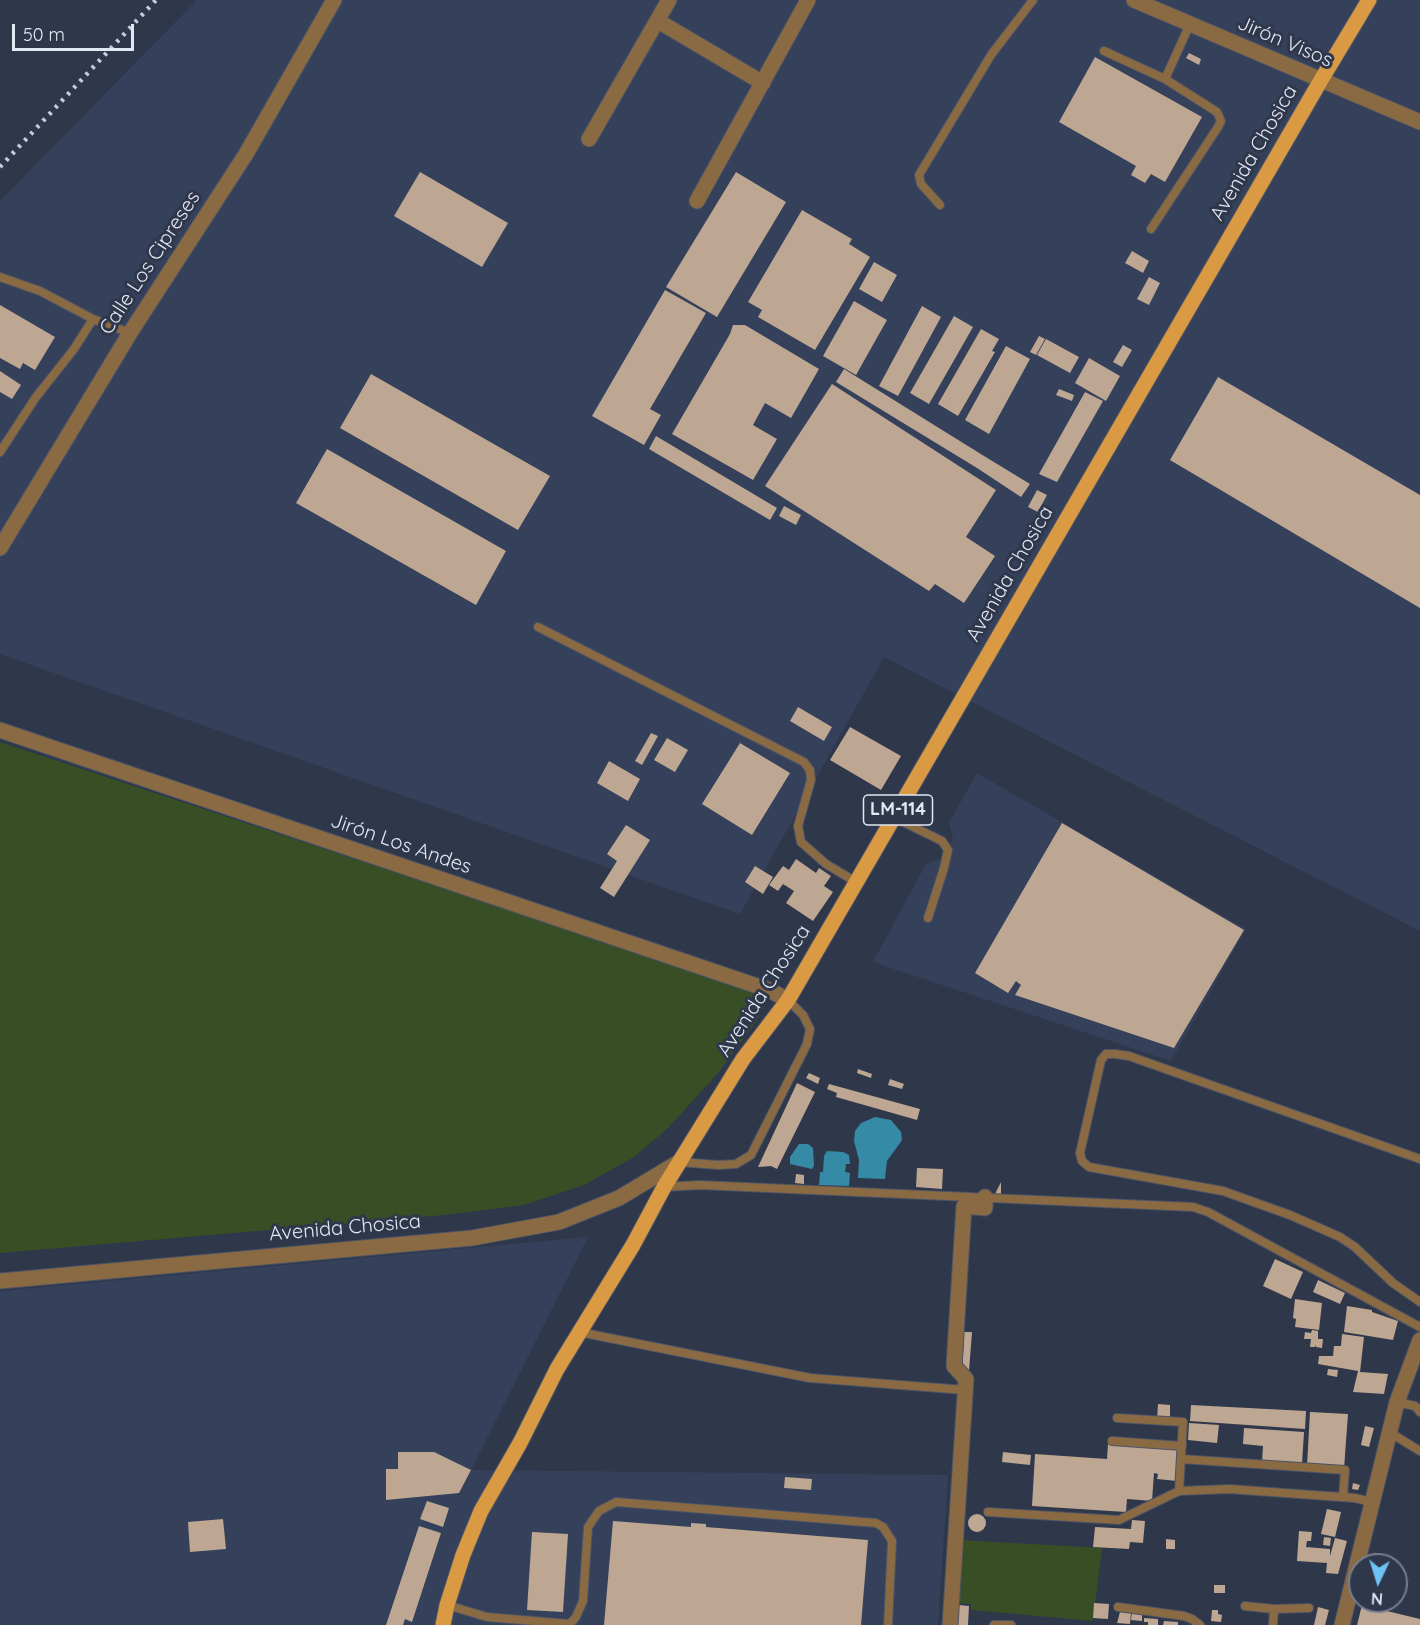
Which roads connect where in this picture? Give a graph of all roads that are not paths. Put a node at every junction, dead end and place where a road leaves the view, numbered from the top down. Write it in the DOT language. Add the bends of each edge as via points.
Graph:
graph roads {
  1 [pos="334,0"];
  2 [pos="669,0"];
  3 [pos="808,0"];
  4 [pos="1033,0"];
  5 [pos="1134,0"];
  6 [pos="1369,0"];
  7 [pos="657,21"];
  8 [pos="1190,24"];
  9 [pos="1104,51"];
  10 [pos="1165,79"];
  11 [pos="1321,80"];
  12 [pos="763,82"];
  13 [pos="1420,122"];
  14 [pos="589,139"];
  15 [pos="697,201"];
  16 [pos="940,206"];
  17 [pos="1151,229"];
  18 [pos="0,277"];
  19 [pos="93,319"];
  20 [pos="130,333"];
  21 [pos="0,452"];
  22 [pos="0,548"];
  23 [pos="538,627"];
  24 [pos="0,730"];
  25 [pos="893,817"];
  26 [pos="856,882"];
  27 [pos="928,918"];
  28 [pos="788,1000"];
  29 [pos="1420,1159"];
  30 [pos="679,1162"];
  31 [pos="664,1187"];
  32 [pos="985,1197"];
  33 [pos="0,1281"];
  34 [pos="1420,1302"];
  35 [pos="1420,1327"];
  36 [pos="579,1332"];
  37 [pos="1420,1340"];
  38 [pos="965,1390"];
  39 [pos="1396,1402"];
  40 [pos="1420,1412"];
  41 [pos="1117,1418"];
  42 [pos="1388,1433"];
  43 [pos="1112,1441"];
  44 [pos="1182,1446"];
  45 [pos="1420,1451"];
  46 [pos="1181,1459"];
  47 [pos="1179,1491"];
  48 [pos="1343,1497"];
  49 [pos="1371,1502"];
  50 [pos="988,1512"];
  51 [pos="447,1605"];
  52 [pos="1245,1606"];
  53 [pos="1118,1607"];
  54 [pos="1308,1608"];
  55 [pos="1274,1609"];
  56 [pos="569,1624"];
  57 [pos="443,1625"];
  58 [pos="888,1625"];
  59 [pos="950,1625"];
  60 [pos="994,1625"];
  61 [pos="1011,1625"];
  62 [pos="1200,1625"];
  63 [pos="1273,1625"];
  64 [pos="1342,1625"];
  1 -- 20 [label="street, Calle Los Cipreses" via="246,154"];
  2 -- 7 [label="street"];
  3 -- 12 [label="street"];
  4 -- 16 [label="lane" via="990,55 919,175 921,184"];
  5 -- 8 [label="street, Jirón Visos"];
  6 -- 11 [label="main road, Avenida Chosica / LM-114"];
  7 -- 12 [label="street"];
  7 -- 14 [label="street"];
  8 -- 10 [label="lane"];
  8 -- 11 [label="street, Jirón Visos"];
  9 -- 10 [label="lane"];
  10 -- 17 [label="lane" via="1217,112 1221,121"];
  11 -- 13 [label="street, Jirón Visos"];
  11 -- 25 [label="main road, Avenida Chosica / LM-114"];
  12 -- 15 [label="street"];
  18 -- 19 [label="lane" via="40,291"];
  19 -- 20 [label="lane"];
  19 -- 21 [label="lane"];
  20 -- 22 [label="street, Calle Los Cipreses"];
  23 -- 26 [label="lane" via="804,762 811,780 798,826 801,842 826,864"];
  24 -- 28 [label="street, Jirón Los Andes" via="758,986"];
  25 -- 26 [label="main road, Avenida Chosica / LM-114"];
  25 -- 27 [label="lane" via="942,841 948,850"];
  26 -- 28 [label="main road, Avenida Chosica / LM-114"];
  28 -- 30 [label="main road, Avenida Chosica / LM-114" via="743,1059"];
  28 -- 30 [label="lane" via="810,1029 807,1044 751,1155 736,1164"];
  29 -- 34 [label="lane" via="1115,1054 1106,1054 1101,1060 1080,1153 1089,1167 1223,1191 1290,1215 1355,1247"];
  30 -- 31 [label="main road, Avenida Chosica / LM-114"];
  30 -- 33 [label="street, Avenida Chosica" via="619,1198 559,1222 472,1238"];
  31 -- 32 [label="lane" via="700,1185"];
  31 -- 36 [label="main road, Avenida Chosica / LM-114"];
  32 -- 35 [label="lane" via="1193,1207"];
  32 -- 38 [label="street" via="985,1208 964,1206 954,1366 966,1379"];
  36 -- 38 [label="lane" via="810,1378"];
  36 -- 51 [label="main road, Avenida Chosica / LM-114" via="481,1511"];
  37 -- 39 [label="street"];
  38 -- 59 [label="street"];
  39 -- 40 [label="lane" via="1415,1406"];
  39 -- 42 [label="street"];
  41 -- 44 [label="lane" via="1183,1422"];
  42 -- 45 [label="lane"];
  42 -- 49 [label="street"];
  43 -- 44 [label="lane"];
  44 -- 46 [label="lane"];
  46 -- 47 [label="lane"];
  46 -- 48 [label="lane" via="1345,1470"];
  47 -- 48 [label="lane" via="1229,1489"];
  47 -- 50 [label="lane" via="1119,1520"];
  48 -- 49 [label="lane"];
  49 -- 64 [label="street"];
  51 -- 56 [label="lane" via="488,1617"];
  51 -- 57 [label="main road, Avenida Chosica / LM-114"];
  52 -- 55 [label="lane"];
  53 -- 62 [label="lane" via="1184,1616"];
  54 -- 55 [label="lane"];
  55 -- 63 [label="lane"];
  56 -- 58 [label="lane" via="583,1601 588,1527 599,1511 616,1502 876,1523 892,1541"];
  60 -- 61 [label="lane"];
}
